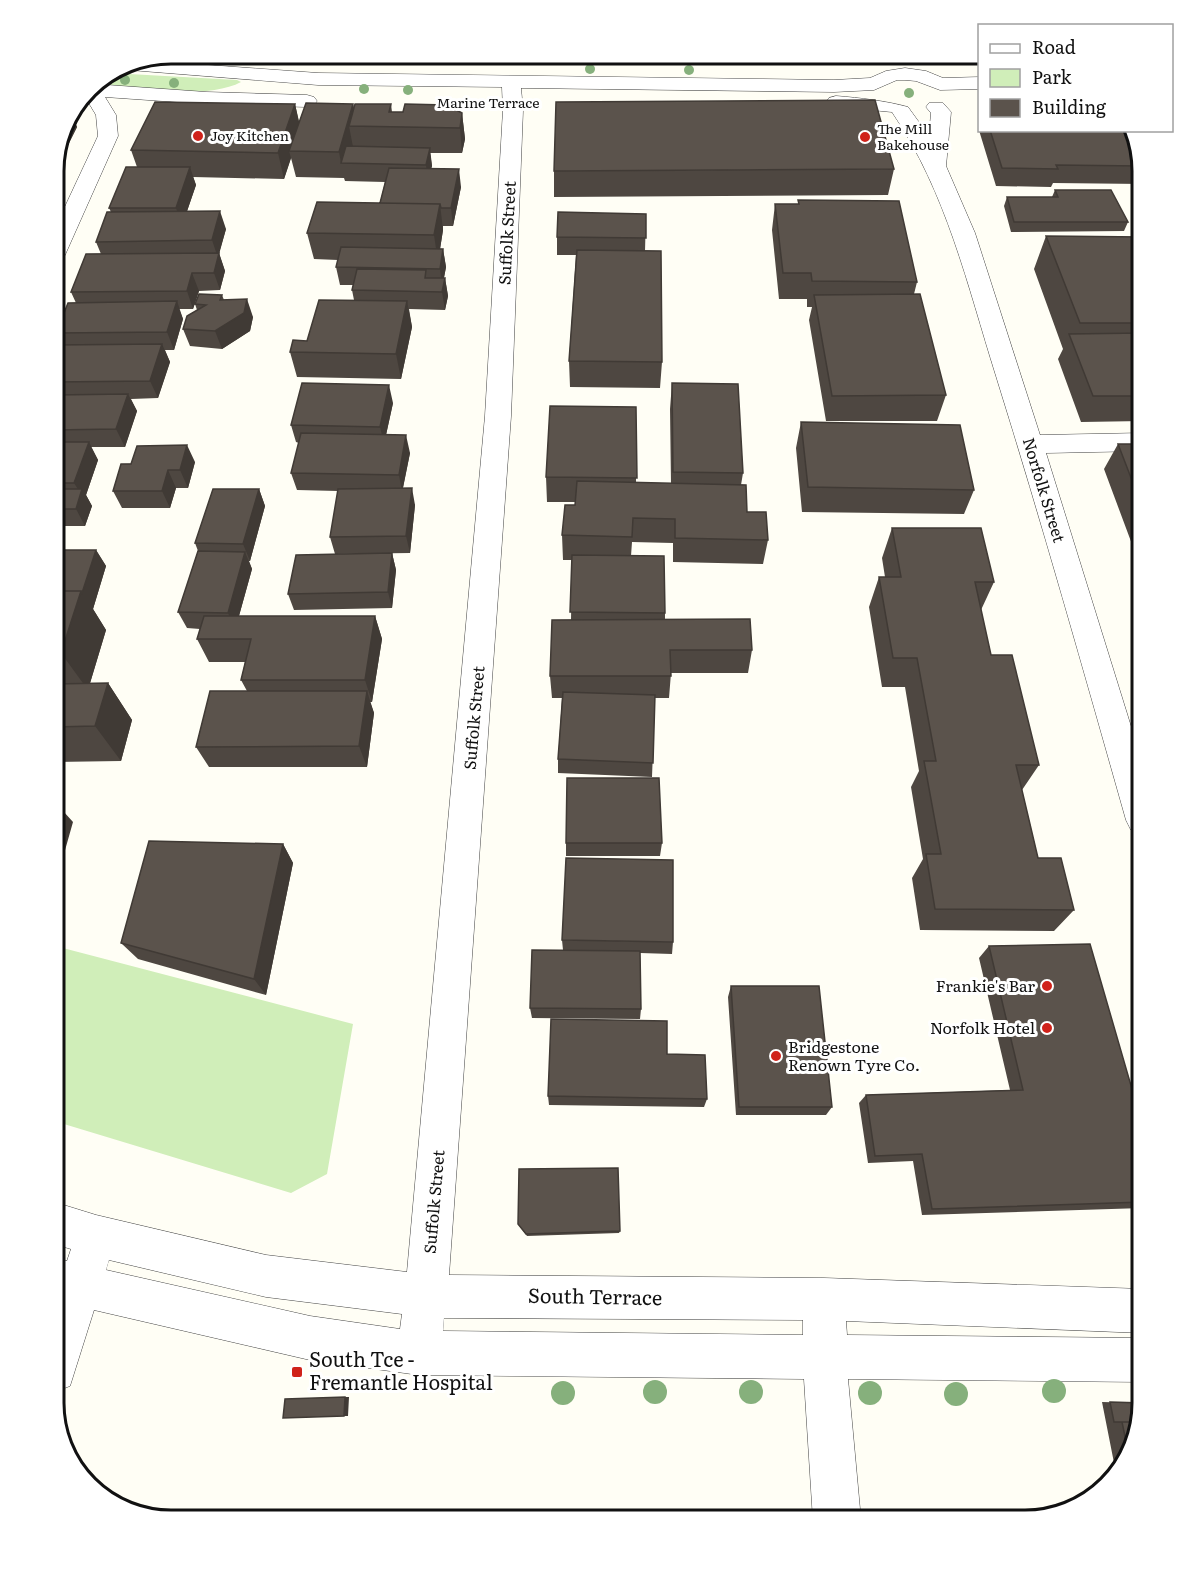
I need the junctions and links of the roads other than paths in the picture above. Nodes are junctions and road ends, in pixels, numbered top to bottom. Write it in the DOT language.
graph roads {
  1 [pos="289,64"];
  2 [pos="155,66"];
  3 [pos="260,68"];
  4 [pos="318,79"];
  5 [pos="978,83"];
  6 [pos="874,84"];
  7 [pos="940,84"];
  8 [pos="102,91"];
  9 [pos="978,96"];
  10 [pos="95,97"];
  11 [pos="206,98"];
  12 [pos="513,98"];
  13 [pos="669,103"];
  14 [pos="939,106"];
  15 [pos="894,109"];
  16 [pos="937,164"];
  17 [pos="65,231"];
  18 [pos="1132,442"];
  19 [pos="1031,444"];
  20 [pos="1132,783"];
  21 [pos="64,1226"];
  22 [pos="96,1236"];
  23 [pos="66,1283"];
  24 [pos="426,1296"];
  25 [pos="824,1299"];
  26 [pos="1132,1311"];
  27 [pos="64,1341"];
  28 [pos="419,1353"];
  29 [pos="826,1356"];
  30 [pos="1132,1360"];
  31 [pos="836,1510"];
  1 -- 4 [label="street"];
  2 -- 3 [label="street, Marine Terrace"];
  3 -- 4 [label="street, Marine Terrace"];
  3 -- 11 [label="street"];
  3 -- 11 [label="street"];
  4 -- 12 [label="street, Marine Terrace"];
  5 -- 7 [label="street, Marine Terrace"];
  6 -- 7 [label="street, Marine Terrace"];
  6 -- 12 [label="street, Marine Terrace"];
  6 -- 15 [label="street"];
  7 -- 14 [label="street"];
  8 -- 11 [label="street"];
  9 -- 14 [label="street"];
  10 -- 17 [label="street"];
  12 -- 24 [label="street, Suffolk Street"];
  13 -- 15 [label="street"];
  14 -- 15 [label="street"];
  14 -- 16 [label="street, Norfolk Street"];
  15 -- 16 [label="street, Norfolk Street"];
  16 -- 19 [label="street, Norfolk Street"];
  18 -- 19 [label="street"];
  19 -- 20 [label="street, Norfolk Street"];
  21 -- 22 [label="street, South Terrace"];
  22 -- 23 [label="street"];
  22 -- 24 [label="street, South Terrace"];
  23 -- 27 [label="street"];
  23 -- 28 [label="street"];
  24 -- 25 [label="street, South Terrace"];
  24 -- 28 [label="street, Suffolk Street"];
  25 -- 26 [label="street, South Terrace"];
  25 -- 29 [label="street"];
  28 -- 29 [label="street"];
  29 -- 30 [label="street"];
  29 -- 31 [label="street"];
}
